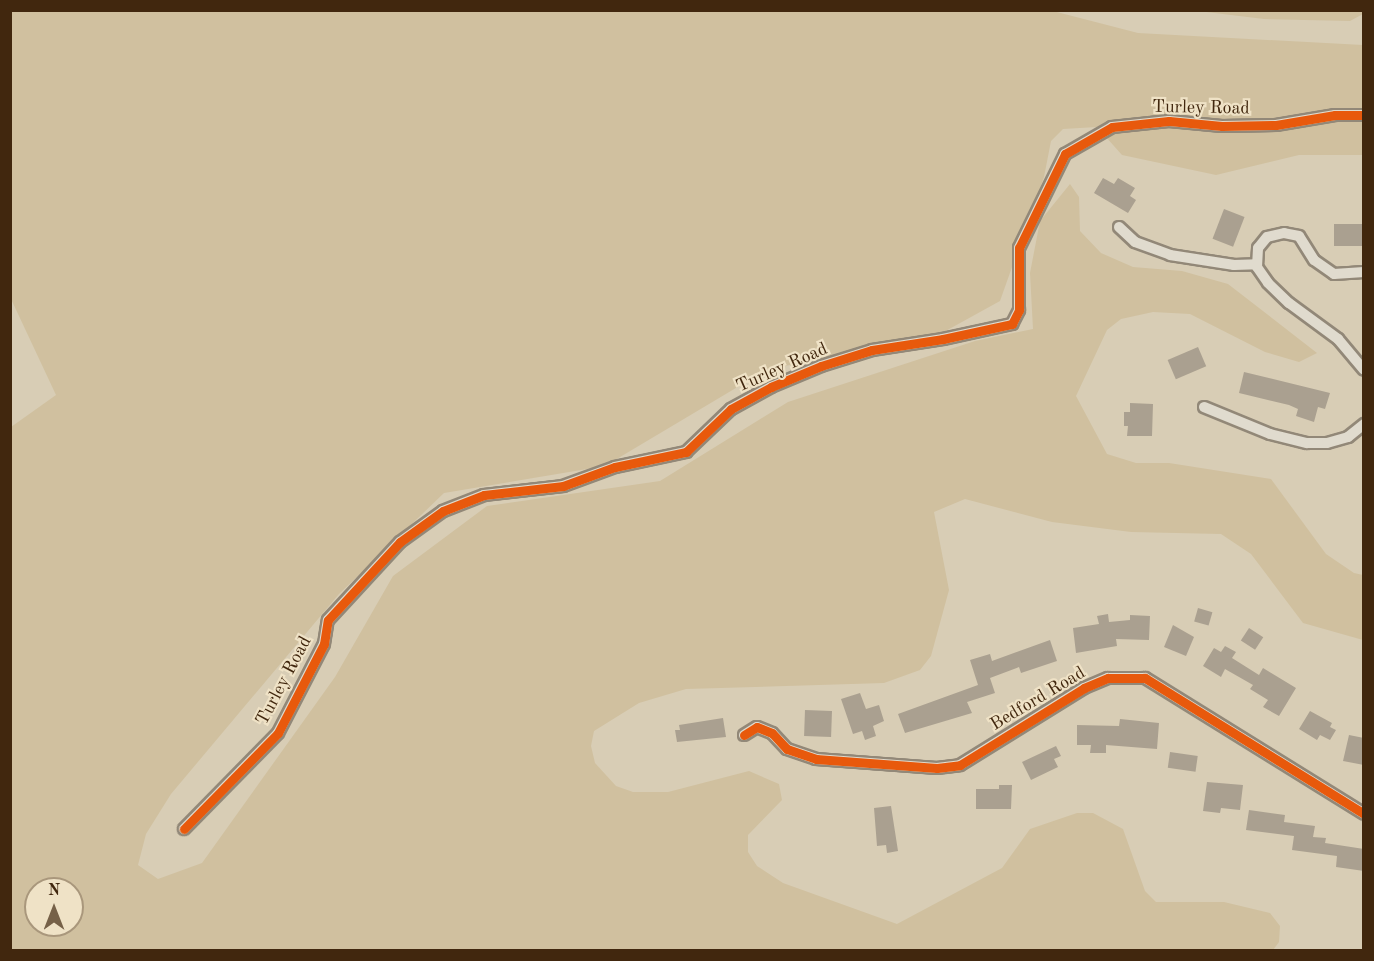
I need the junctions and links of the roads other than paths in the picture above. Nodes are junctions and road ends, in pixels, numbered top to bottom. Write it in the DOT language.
graph roads {
  1 [pos="1364,115"];
  2 [pos="1119,227"];
  3 [pos="1257,264"];
  4 [pos="1364,272"];
  5 [pos="1364,370"];
  6 [pos="1204,407"];
  7 [pos="1364,424"];
  8 [pos="744,735"];
  9 [pos="1364,813"];
  10 [pos="184,829"];
  1 -- 10 [label="street, Turley Road"];
  2 -- 3 [label="street"];
  3 -- 4 [label="street"];
  3 -- 5 [label="street"];
  6 -- 7 [label="street"];
  8 -- 9 [label="street, Bedford Road"];
}
